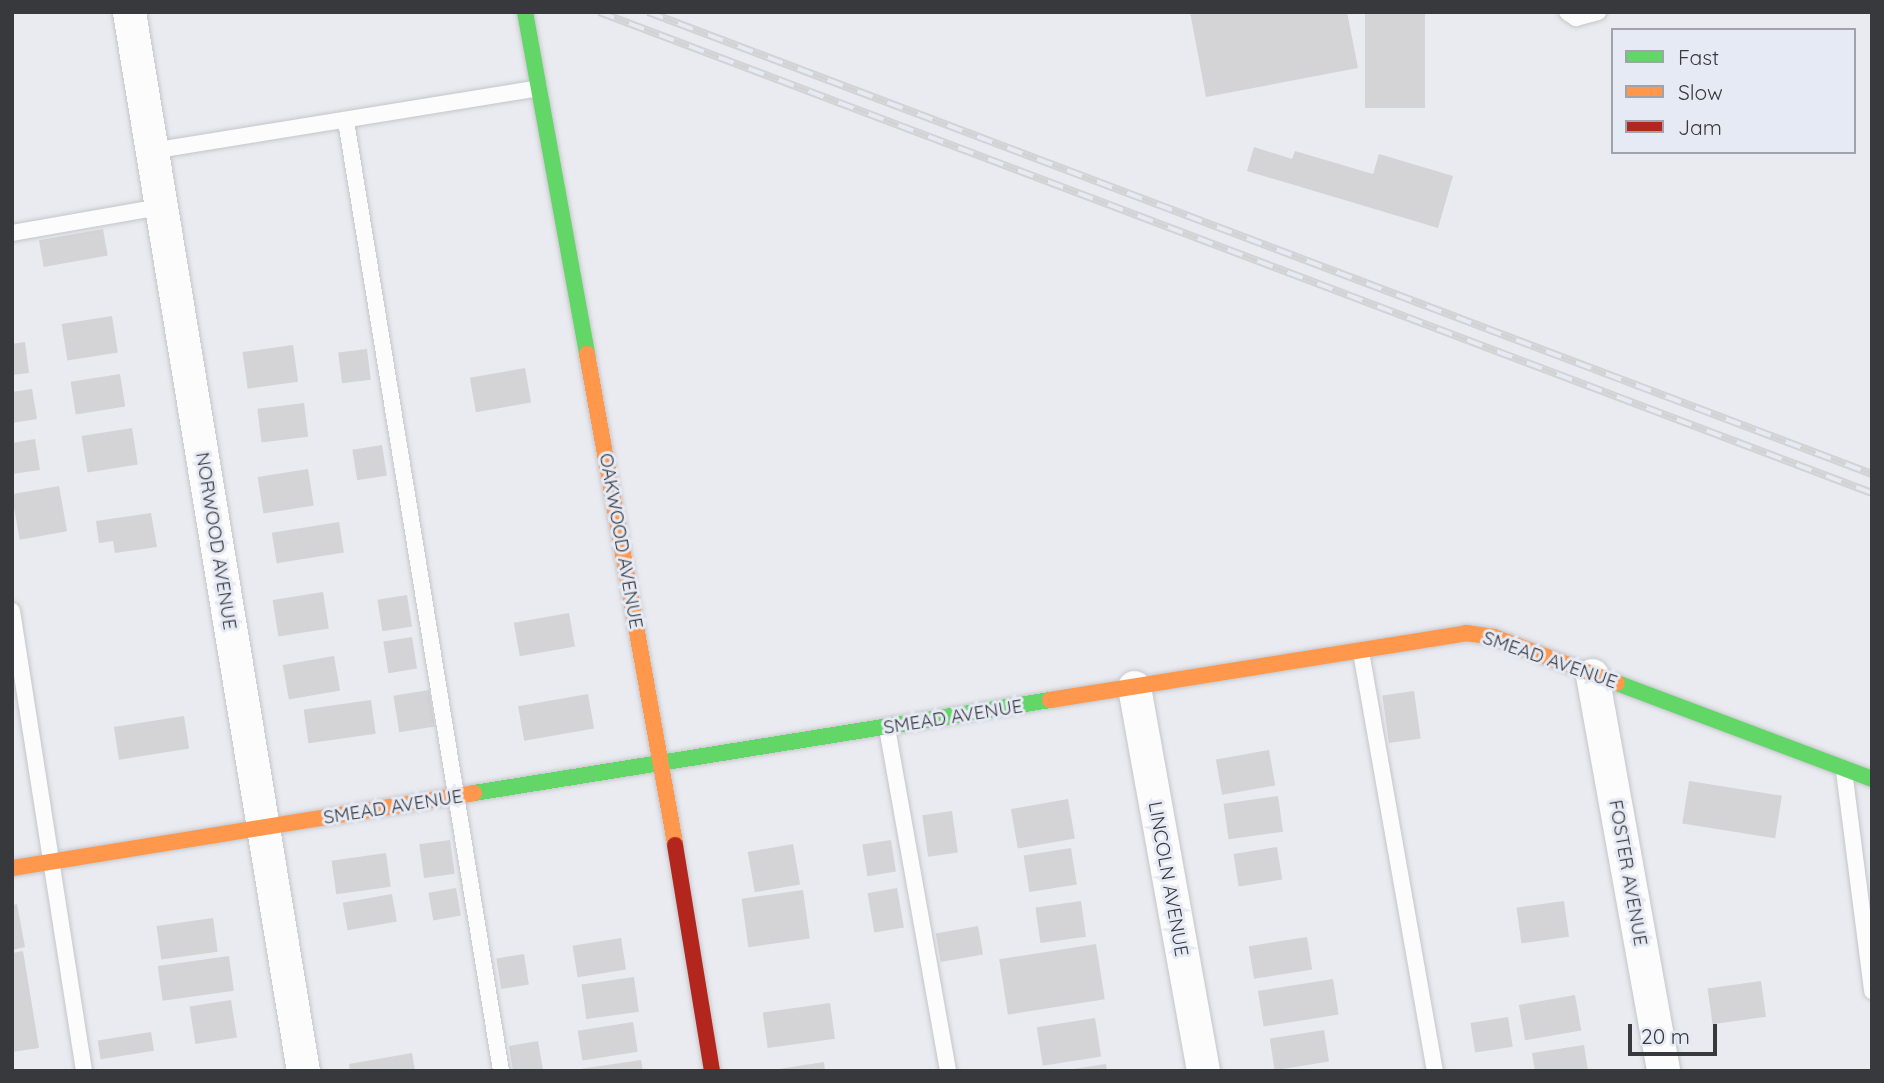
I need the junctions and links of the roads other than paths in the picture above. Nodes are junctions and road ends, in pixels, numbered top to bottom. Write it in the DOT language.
graph roads {
  1 [pos="129,12"];
  2 [pos="525,12"];
  3 [pos="1567,12"];
  4 [pos="1598,12"];
  5 [pos="539,88"];
  6 [pos="346,121"];
  7 [pos="152,151"];
  8 [pos="160,207"];
  9 [pos="12,233"];
  10 [pos="12,611"];
  11 [pos="1361,652"];
  12 [pos="1592,675"];
  13 [pos="1134,687"];
  14 [pos="887,728"];
  15 [pos="661,763"];
  16 [pos="1844,768"];
  17 [pos="1872,779"];
  18 [pos="458,796"];
  19 [pos="264,828"];
  20 [pos="51,863"];
  21 [pos="12,868"];
  22 [pos="1872,991"];
  23 [pos="84,1071"];
  24 [pos="303,1071"];
  25 [pos="501,1071"];
  26 [pos="712,1071"];
  27 [pos="948,1071"];
  28 [pos="1203,1071"];
  29 [pos="1435,1071"];
  30 [pos="1663,1071"];
  1 -- 7 [label="street, NORWOOD AVENUE"];
  2 -- 5 [label="street, OAKWOOD AVENUE"];
  3 -- 4 [label="lane"];
  5 -- 6 [label="lane"];
  5 -- 15 [label="street, OAKWOOD AVENUE"];
  6 -- 7 [label="lane"];
  6 -- 18 [label="lane"];
  7 -- 8 [label="street, NORWOOD AVENUE"];
  8 -- 9 [label="lane"];
  8 -- 19 [label="street, NORWOOD AVENUE"];
  10 -- 20 [label="lane"];
  11 -- 12 [label="street, SMEAD AVENUE"];
  11 -- 13 [label="street, SMEAD AVENUE"];
  11 -- 29 [label="lane"];
  12 -- 16 [label="street, SMEAD AVENUE"];
  12 -- 30 [label="street, FOSTER AVENUE"];
  13 -- 14 [label="street, SMEAD AVENUE"];
  13 -- 28 [label="street, LINCOLN AVENUE"];
  14 -- 15 [label="street, SMEAD AVENUE"];
  14 -- 27 [label="lane"];
  15 -- 18 [label="street, SMEAD AVENUE"];
  15 -- 26 [label="street, OAKWOOD AVENUE"];
  16 -- 17 [label="street, SMEAD AVENUE"];
  16 -- 22 [label="lane"];
  18 -- 19 [label="street, SMEAD AVENUE"];
  18 -- 25 [label="lane"];
  19 -- 20 [label="street, SMEAD AVENUE"];
  19 -- 24 [label="street, NORWOOD AVENUE"];
  20 -- 21 [label="street, SMEAD AVENUE"];
  20 -- 23 [label="lane"];
}
